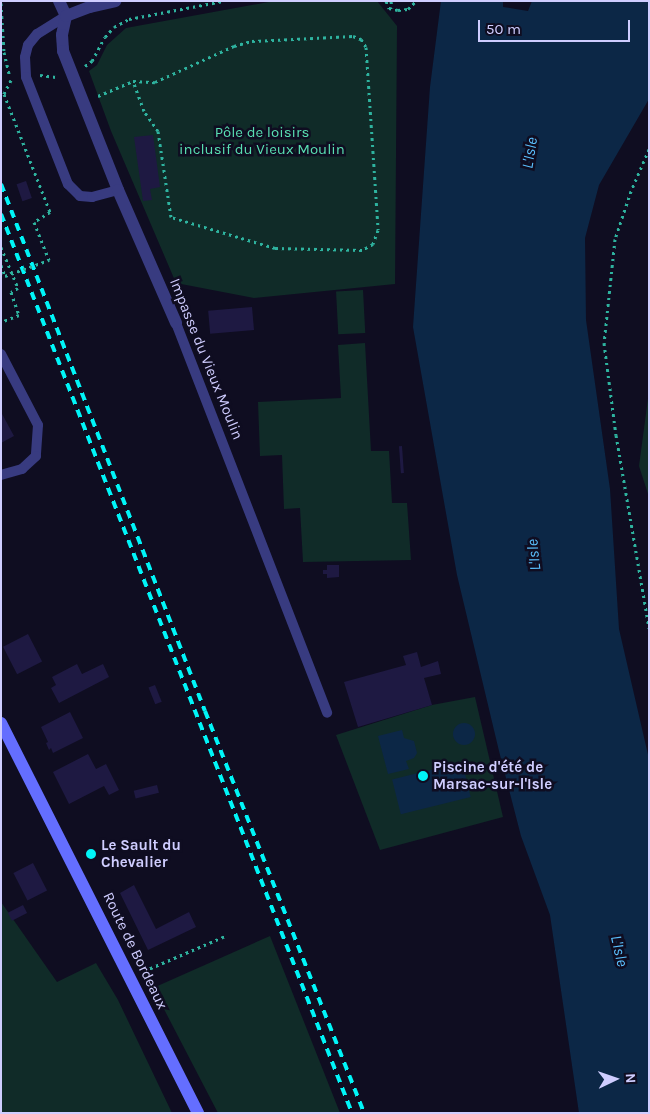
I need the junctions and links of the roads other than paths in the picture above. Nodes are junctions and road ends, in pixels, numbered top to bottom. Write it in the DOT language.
graph roads {
  1 [pos="59,1"];
  2 [pos="115,1"];
  3 [pos="66,16"];
  4 [pos="118,190"];
  5 [pos="176,324"];
  6 [pos="1,354"];
  7 [pos="1,475"];
  8 [pos="327,713"];
  9 [pos="1,723"];
  10 [pos="198,1113"];
  1 -- 3 [label="street"];
  2 -- 3 [label="street"];
  3 -- 4 [label="street, Impasse du Vieux Moulin"];
  3 -- 4 [label="lane"];
  4 -- 5 [label="street, Impasse du Vieux Moulin"];
  5 -- 8 [label="lane, Impasse du Vieux Moulin"];
  6 -- 7 [label="lane"];
  9 -- 10 [label="main road, Route de Bordeaux"];
}
